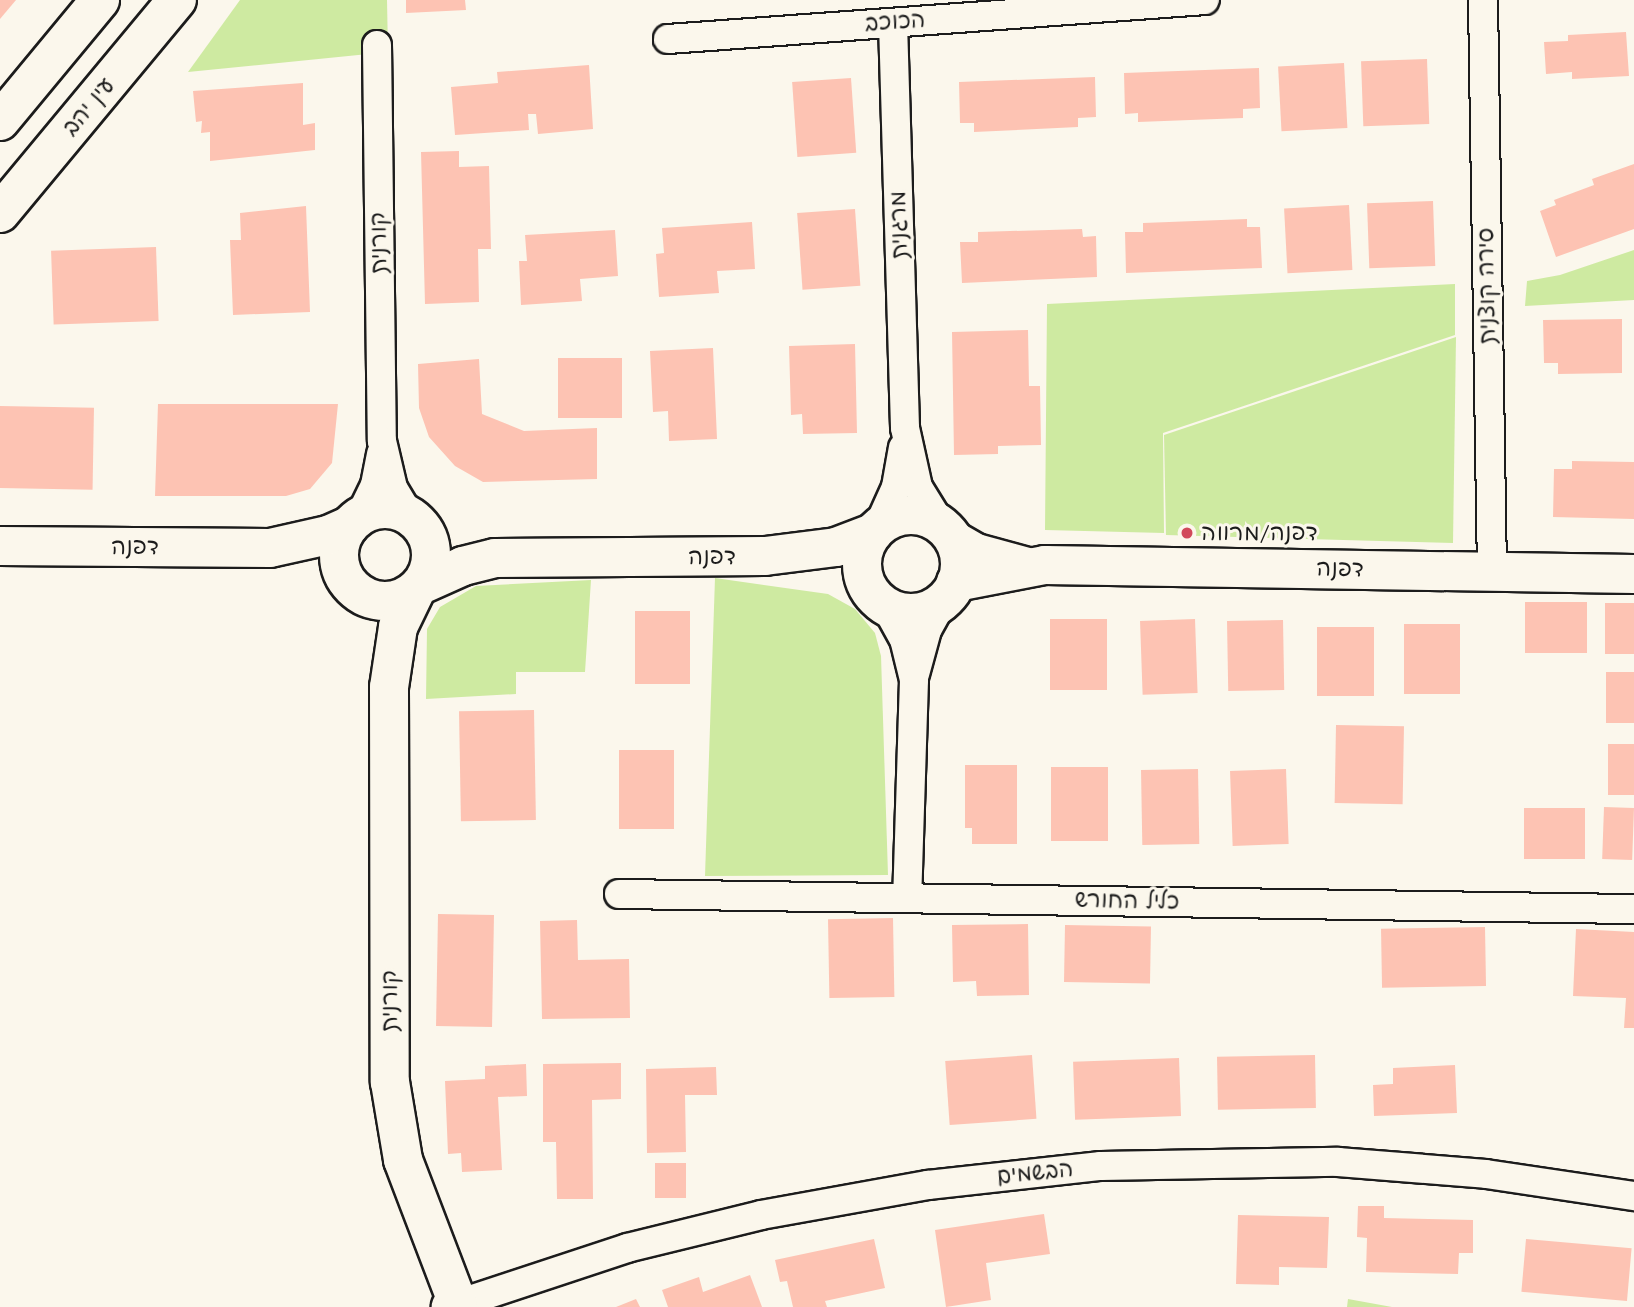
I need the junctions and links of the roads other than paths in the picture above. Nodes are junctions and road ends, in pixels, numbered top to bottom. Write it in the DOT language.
graph roads {
  1 [pos="100,0"];
  2 [pos="177,0"];
  3 [pos="1205,0"];
  4 [pos="1483,0"];
  5 [pos="893,23"];
  6 [pos="668,39"];
  7 [pos="377,45"];
  8 [pos="0,121"];
  9 [pos="0,214"];
  10 [pos="905,428"];
  11 [pos="382,441"];
  12 [pos="415,520"];
  13 [pos="354,522"];
  14 [pos="945,529"];
  15 [pos="876,530"];
  16 [pos="0,546"];
  17 [pos="270,548"];
  18 [pos="753,557"];
  19 [pos="503,558"];
  20 [pos="1045,565"];
  21 [pos="1492,572"];
  22 [pos="1634,574"];
  23 [pos="348,583"];
  24 [pos="418,588"];
  25 [pos="950,592"];
  26 [pos="877,599"];
  27 [pos="914,680"];
  28 [pos="389,687"];
  29 [pos="619,894"];
  30 [pos="907,898"];
  31 [pos="1634,909"];
  32 [pos="1634,1196"];
  33 [pos="454,1306"];
  1 -- 8 [label="street"];
  2 -- 9 [label="street, עין יהב"];
  3 -- 5 [label="street, הכוכב"];
  4 -- 21 [label="street, סירה קוצנית"];
  5 -- 6 [label="street, הכוכב"];
  5 -- 10 [label="street, מרגנית"];
  7 -- 11 [label="street, קורנית"];
  10 -- 14 [label="street, מרגנית"];
  10 -- 15 [label="street, מרגנית"];
  11 -- 12 [label="street, קורנית"];
  11 -- 13 [label="street, קורנית"];
  12 -- 13 [label="street"];
  12 -- 19 [label="street, דפנה"];
  12 -- 24 [label="street"];
  13 -- 17 [label="street, דפנה"];
  13 -- 23 [label="street"];
  14 -- 15 [label="street"];
  14 -- 20 [label="street, דפנה"];
  14 -- 25 [label="street"];
  15 -- 18 [label="street, דפנה"];
  15 -- 26 [label="street"];
  16 -- 17 [label="street, דפנה"];
  17 -- 23 [label="street, דפנה"];
  18 -- 19 [label="street, דפנה"];
  18 -- 26 [label="street, דפנה"];
  19 -- 24 [label="street, דפנה"];
  20 -- 21 [label="street, דפנה"];
  20 -- 25 [label="street, דפנה"];
  21 -- 22 [label="street, דפנה"];
  23 -- 24 [label="street"];
  23 -- 28 [label="street, קורנית"];
  24 -- 28 [label="street, קורנית"];
  25 -- 26 [label="street"];
  25 -- 27 [label="street"];
  26 -- 27 [label="street"];
  27 -- 30 [label="street"];
  28 -- 33 [label="street, קורנית"];
  29 -- 30 [label="street, כליל החורש"];
  30 -- 31 [label="street, כליל החורש"];
  32 -- 33 [label="street, הבשמים"];
}
